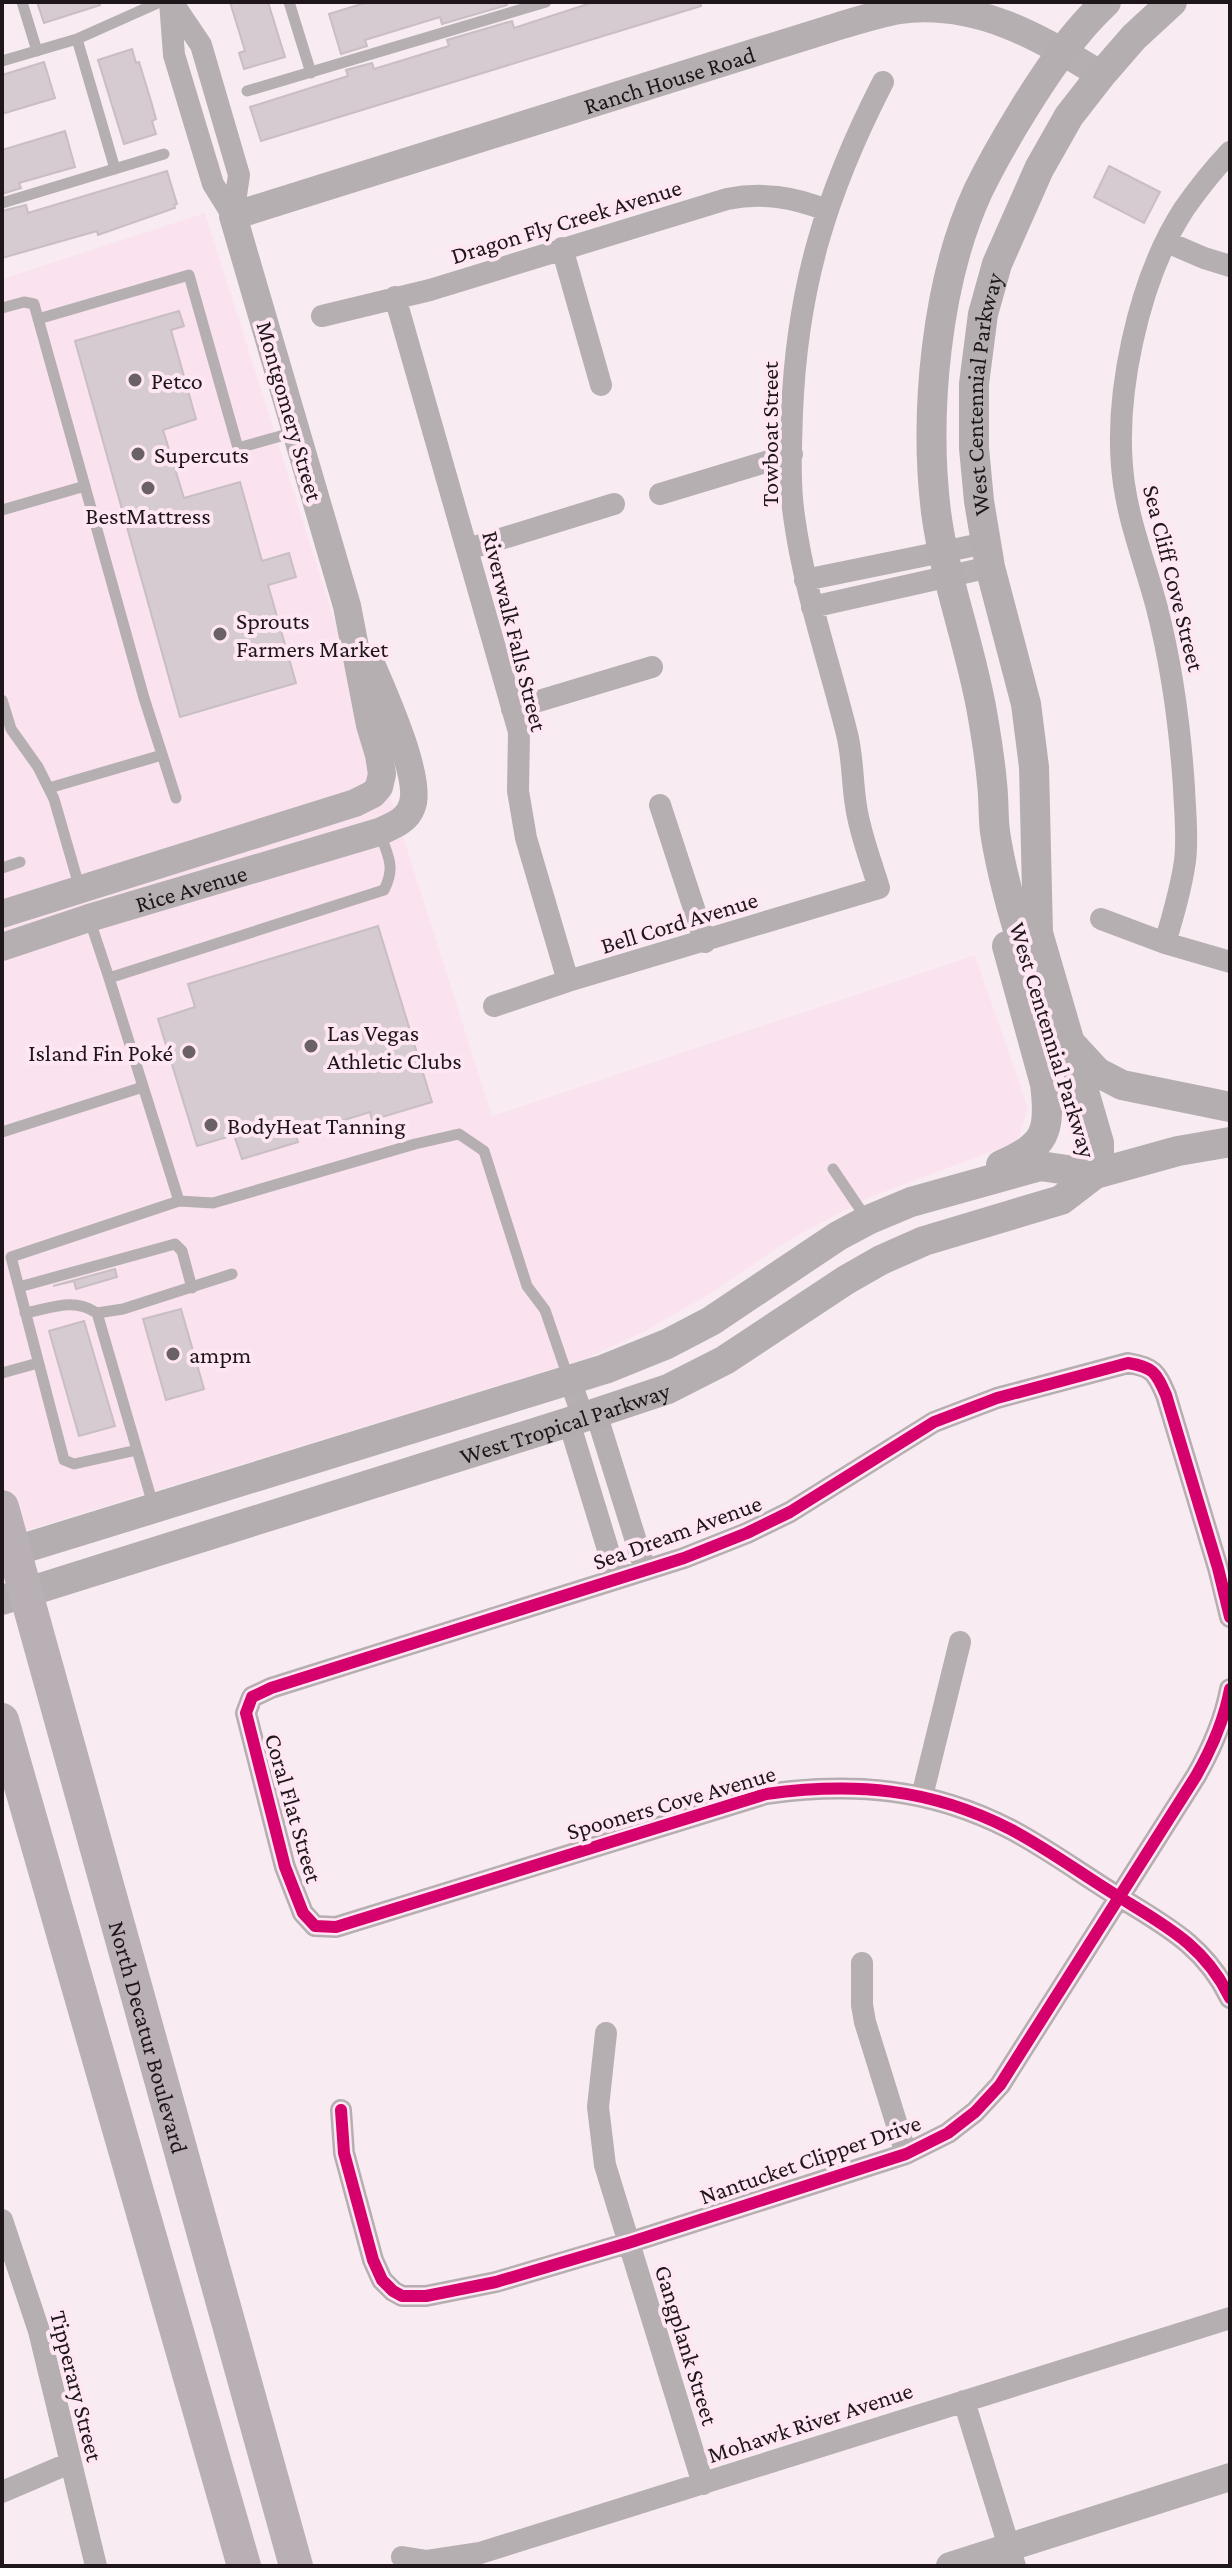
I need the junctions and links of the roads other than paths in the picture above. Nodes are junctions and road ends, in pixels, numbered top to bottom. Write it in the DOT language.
graph roads {
  1 [pos="22,2"];
  2 [pos="160,2"];
  3 [pos="171,2"];
  4 [pos="289,2"];
  5 [pos="546,2"];
  6 [pos="1106,2"];
  7 [pos="1172,2"];
  8 [pos="854,11"];
  9 [pos="77,39"];
  10 [pos="1062,50"];
  11 [pos="37,51"];
  12 [pos="2,61"];
  13 [pos="311,73"];
  14 [pos="1101,75"];
  15 [pos="883,82"];
  16 [pos="247,91"];
  17 [pos="1230,152"];
  18 [pos="164,154"];
  19 [pos="115,169"];
  20 [pos="2,203"];
  21 [pos="826,210"];
  22 [pos="233,216"];
  23 [pos="1167,242"];
  24 [pos="562,248"];
  25 [pos="1230,266"];
  26 [pos="395,297"];
  27 [pos="2,308"];
  28 [pos="322,316"];
  29 [pos="38,319"];
  30 [pos="601,385"];
  31 [pos="296,431"];
  32 [pos="792,454"];
  33 [pos="85,486"];
  34 [pos="660,494"];
  35 [pos="614,504"];
  36 [pos="2,510"];
  37 [pos="468,549"];
  38 [pos="988,555"];
  39 [pos="945,564"];
  40 [pos="805,580"];
  41 [pos="347,606"];
  42 [pos="812,607"];
  43 [pos="652,667"];
  44 [pos="2,700"];
  45 [pos="512,709"];
  46 [pos="15,735"];
  47 [pos="2,739"];
  48 [pos="162,755"];
  49 [pos="49,788"];
  50 [pos="373,794"];
  51 [pos="176,798"];
  52 [pos="660,805"];
  53 [pos="995,830"];
  54 [pos="379,832"];
  55 [pos="225,844"];
  56 [pos="20,862"];
  57 [pos="2,868"];
  58 [pos="879,888"];
  59 [pos="80,889"];
  60 [pos="2,914"];
  61 [pos="89,918"];
  62 [pos="1101,919"];
  63 [pos="705,942"];
  64 [pos="1165,943"];
  65 [pos="2,947"];
  66 [pos="1230,962"];
  67 [pos="109,978"];
  68 [pos="568,981"];
  69 [pos="494,1006"];
  70 [pos="1069,1042"];
  71 [pos="143,1087"];
  72 [pos="1230,1107"];
  73 [pos="2,1132"];
  74 [pos="1230,1142"];
  75 [pos="833,1169"];
  76 [pos="1095,1174"];
  77 [pos="179,1201"];
  78 [pos="911,1202"];
  79 [pos="868,1220"];
  80 [pos="232,1274"];
  81 [pos="19,1287"];
  82 [pos="192,1288"];
  83 [pos="25,1313"];
  84 [pos="97,1313"];
  85 [pos="38,1363"];
  86 [pos="2,1373"];
  87 [pos="570,1380"];
  88 [pos="583,1418"];
  89 [pos="137,1450"];
  90 [pos="2,1507"];
  91 [pos="626,1507"];
  92 [pos="154,1509"];
  93 [pos="598,1516"];
  94 [pos="8,1554"];
  95 [pos="645,1570"];
  96 [pos="617,1579"];
  97 [pos="14,1596"];
  98 [pos="1230,1617"];
  99 [pos="960,1642"];
  100 [pos="1230,1689"];
  101 [pos="252,1697"];
  102 [pos="2,1720"];
  103 [pos="922,1796"];
  104 [pos="1119,1897"];
  105 [pos="315,1926"];
  106 [pos="862,1963"];
  107 [pos="1230,1998"];
  108 [pos="606,2033"];
  109 [pos="341,2110"];
  110 [pos="906,2154"];
  111 [pos="2,2220"];
  112 [pos="628,2243"];
  113 [pos="6,2244"];
  114 [pos="1230,2318"];
  115 [pos="964,2401"];
  116 [pos="70,2463"];
  117 [pos="1230,2477"];
  118 [pos="703,2484"];
  119 [pos="2,2492"];
  120 [pos="402,2557"];
  121 [pos="1012,2557"];
  122 [pos="96,2566"];
  123 [pos="244,2566"];
  124 [pos="296,2566"];
  125 [pos="950,2566"];
  1 -- 11 [label="lane"];
  2 -- 9 [label="lane"];
  3 -- 22 [label="street, Montgomery Street"];
  4 -- 13 [label="lane"];
  5 -- 13 [label="lane"];
  6 -- 10 [label="main road, West Centennial Parkway"];
  7 -- 14 [label="main road, West Centennial Parkway"];
  8 -- 10 [label="street, Ranch House Road"];
  8 -- 22 [label="street, Ranch House Road"];
  9 -- 11 [label="lane"];
  9 -- 19 [label="lane"];
  10 -- 14 [label="street, Ranch House Road"];
  10 -- 39 [label="main road, West Centennial Parkway"];
  11 -- 12 [label="lane"];
  13 -- 16 [label="lane"];
  14 -- 38 [label="main road, West Centennial Parkway"];
  15 -- 21 [label="street, Towboat Street"];
  17 -- 23 [label="street, Sea Cliff Cove Street"];
  18 -- 19 [label="lane"];
  19 -- 20 [label="lane"];
  21 -- 24 [label="street, Dragon Fly Creek Avenue"];
  21 -- 32 [label="street, Towboat Street"];
  22 -- 31 [label="street, Montgomery Street"];
  23 -- 25 [label="street"];
  23 -- 64 [label="street, Sea Cliff Cove Street"];
  24 -- 26 [label="street, Dragon Fly Creek Avenue"];
  24 -- 30 [label="street"];
  26 -- 28 [label="street, Dragon Fly Creek Avenue"];
  26 -- 37 [label="street, Riverwalk Falls Street"];
  27 -- 29 [label="lane"];
  29 -- 31 [label="lane"];
  29 -- 33 [label="lane"];
  31 -- 41 [label="street, Montgomery Street"];
  32 -- 34 [label="street"];
  32 -- 40 [label="street, Towboat Street"];
  33 -- 36 [label="lane"];
  33 -- 48 [label="lane"];
  35 -- 37 [label="street"];
  37 -- 45 [label="street, Riverwalk Falls Street"];
  38 -- 39 [label="street"];
  38 -- 70 [label="main road, West Centennial Parkway"];
  39 -- 40 [label="street"];
  39 -- 42 [label="street"];
  39 -- 53 [label="main road, West Centennial Parkway"];
  40 -- 42 [label="street, Towboat Street"];
  41 -- 50 [label="street, Montgomery Street"];
  41 -- 54 [label="street, Montgomery Street"];
  42 -- 58 [label="street, Towboat Street"];
  43 -- 45 [label="street"];
  44 -- 46 [label="lane"];
  45 -- 68 [label="street, Riverwalk Falls Street"];
  46 -- 47 [label="lane"];
  46 -- 49 [label="lane"];
  48 -- 49 [label="lane"];
  48 -- 51 [label="lane"];
  49 -- 59 [label="lane"];
  50 -- 55 [label="street, Rice Avenue"];
  52 -- 63 [label="street"];
  53 -- 76 [label="main road, West Centennial Parkway"];
  53 -- 78 [label="main road"];
  54 -- 55 [label="street"];
  54 -- 61 [label="street, Rice Avenue"];
  54 -- 67 [label="lane"];
  55 -- 59 [label="street, Rice Avenue"];
  56 -- 57 [label="lane"];
  58 -- 63 [label="street, Bell Cord Avenue"];
  59 -- 60 [label="street, Rice Avenue"];
  59 -- 61 [label="street"];
  61 -- 65 [label="street, Rice Avenue"];
  61 -- 67 [label="lane"];
  62 -- 64 [label="street"];
  63 -- 68 [label="street, Bell Cord Avenue"];
  64 -- 66 [label="street"];
  67 -- 71 [label="lane"];
  68 -- 69 [label="street, Bell Cord Avenue"];
  70 -- 72 [label="main road"];
  70 -- 76 [label="main road, West Centennial Parkway"];
  71 -- 73 [label="lane"];
  71 -- 77 [label="lane"];
  74 -- 76 [label="main road, West Tropical Parkway"];
  75 -- 79 [label="lane"];
  76 -- 78 [label="main road, West Tropical Parkway"];
  76 -- 88 [label="main road, West Tropical Parkway"];
  77 -- 81 [label="lane"];
  77 -- 87 [label="lane"];
  78 -- 79 [label="main road, West Tropical Parkway"];
  79 -- 87 [label="main road, West Tropical Parkway"];
  80 -- 82 [label="lane"];
  81 -- 82 [label="lane"];
  81 -- 83 [label="lane"];
  82 -- 84 [label="lane"];
  83 -- 84 [label="lane"];
  83 -- 85 [label="lane"];
  84 -- 89 [label="lane"];
  85 -- 86 [label="lane"];
  85 -- 89 [label="lane"];
  87 -- 88 [label="street"];
  87 -- 92 [label="main road, West Tropical Parkway"];
  88 -- 91 [label="street"];
  88 -- 93 [label="street"];
  88 -- 97 [label="main road, West Tropical Parkway"];
  89 -- 92 [label="lane"];
  90 -- 94 [label="main road, North Decatur Boulevard"];
  91 -- 93 [label="street"];
  91 -- 95 [label="street"];
  92 -- 94 [label="main road, West Tropical Parkway"];
  93 -- 96 [label="street"];
  94 -- 97 [label="main road, North Decatur Boulevard"];
  95 -- 96 [label="street, Sea Dream Avenue"];
  95 -- 98 [label="street, Sea Dream Avenue"];
  96 -- 101 [label="street, Sea Dream Avenue"];
  97 -- 124 [label="main road, North Decatur Boulevard"];
  99 -- 103 [label="street"];
  100 -- 104 [label="street, Nantucket Clipper Drive"];
  101 -- 105 [label="street, Coral Flat Street"];
  102 -- 123 [label="main road"];
  103 -- 104 [label="street, Spooners Cove Avenue"];
  103 -- 105 [label="street, Spooners Cove Avenue"];
  104 -- 107 [label="street, Spooners Cove Avenue"];
  104 -- 110 [label="street, Nantucket Clipper Drive"];
  106 -- 110 [label="street"];
  108 -- 112 [label="street, Gangplank Street"];
  109 -- 112 [label="street, Nantucket Clipper Drive"];
  110 -- 112 [label="street, Nantucket Clipper Drive"];
  111 -- 113 [label="street, Tipperary Street"];
  112 -- 118 [label="street, Gangplank Street"];
  113 -- 116 [label="street, Tipperary Street"];
  114 -- 115 [label="street, Mohawk River Avenue"];
  115 -- 118 [label="street, Mohawk River Avenue"];
  115 -- 121 [label="street"];
  116 -- 119 [label="street"];
  116 -- 122 [label="street, Tipperary Street"];
  117 -- 121 [label="street"];
  118 -- 120 [label="street, Mohawk River Avenue"];
  121 -- 125 [label="street"];
}
